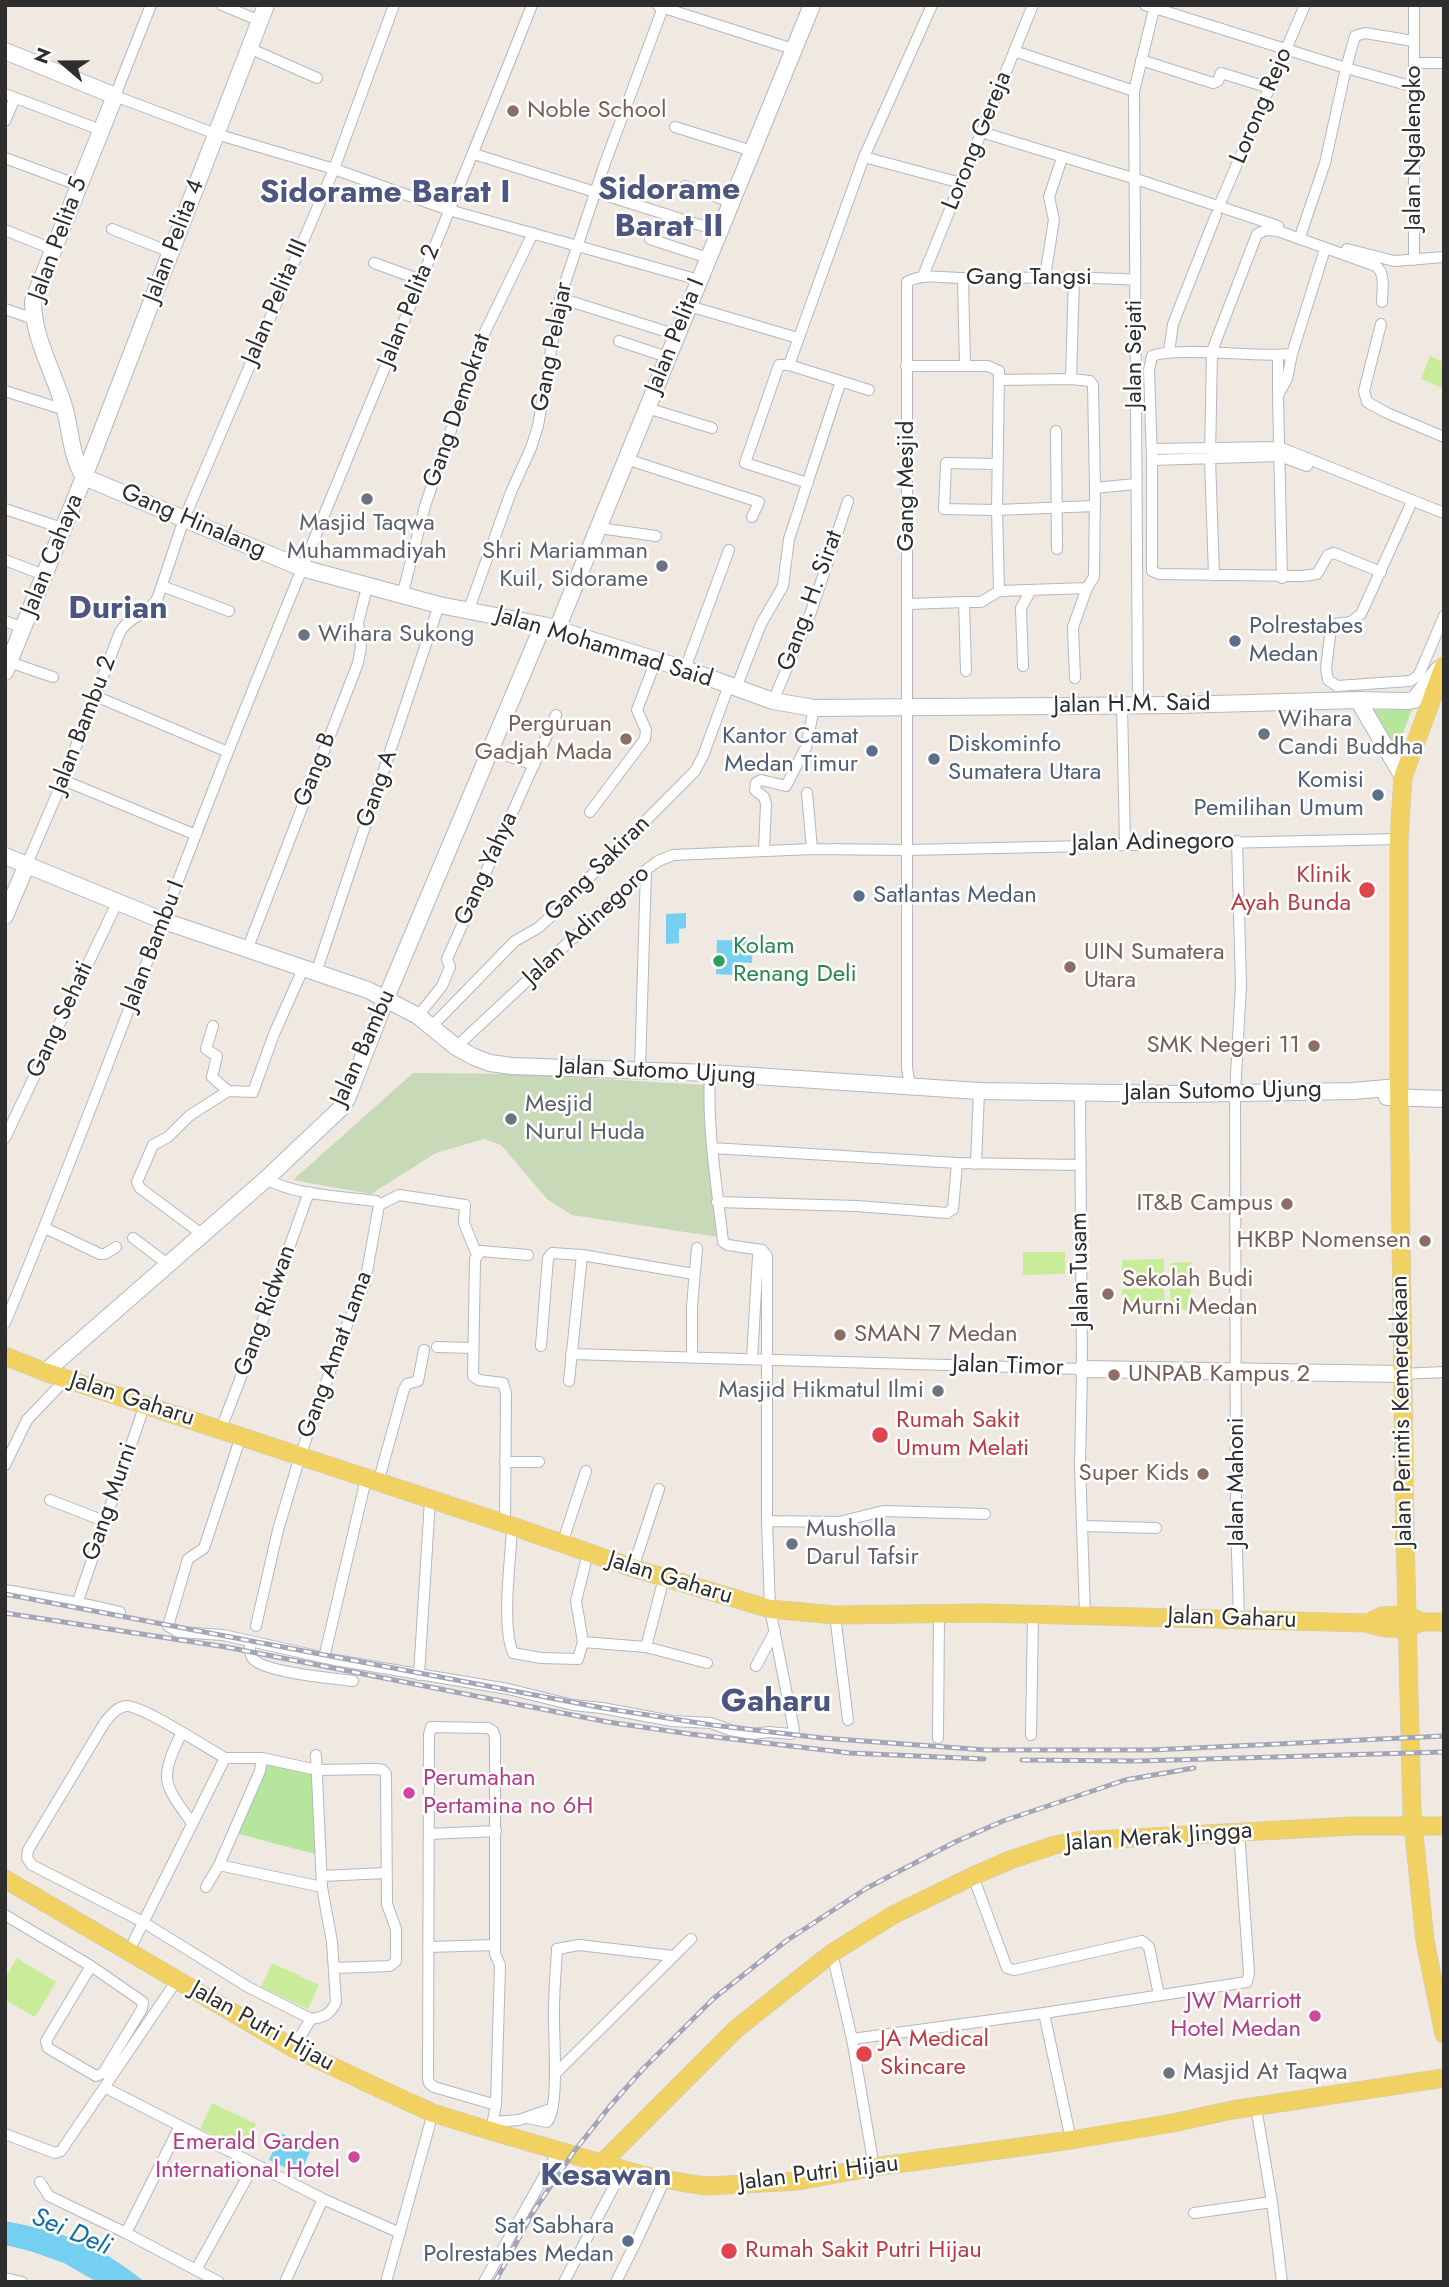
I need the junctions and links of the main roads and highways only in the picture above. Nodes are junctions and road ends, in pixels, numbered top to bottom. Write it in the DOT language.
graph roads {
  1 [pos="1444,664"];
  2 [pos="1439,693"];
  3 [pos="5,1356"];
  4 [pos="1412,1622"];
  5 [pos="1444,1622"];
  6 [pos="1413,1826"];
  7 [pos="1444,1826"];
  8 [pos="7,1884"];
  9 [pos="1444,2034"];
  10 [pos="1444,2078"];
  11 [pos="633,2132"];
  12 [pos="603,2162"];
  13 [pos="642,2175"];
  1 -- 2 [label="main road, Jalan Perintis Kemerdekaan"];
  2 -- 4 [label="main road, Jalan Perintis Kemerdekaan"];
  3 -- 4 [label="main road, Jalan Gaharu"];
  4 -- 5 [label="main road, Jalan Gaharu"];
  4 -- 6 [label="main road, Jalan Perintis Kemerdekaan"];
  6 -- 7 [label="main road, Jalan Merak Jingga"];
  6 -- 9 [label="main road, Jalan Perintis Kemerdekaan"];
  6 -- 11 [label="main road, Jalan Merak Jingga"];
  8 -- 12 [label="main road, Jalan Putri Hijau"];
  10 -- 13 [label="main road, Jalan Putri Hijau"];
  11 -- 12 [label="main road, Jalan Merak Jingga"];
  11 -- 13 [label="main road"];
  12 -- 13 [label="main road, Jalan Putri Hijau"];
}
